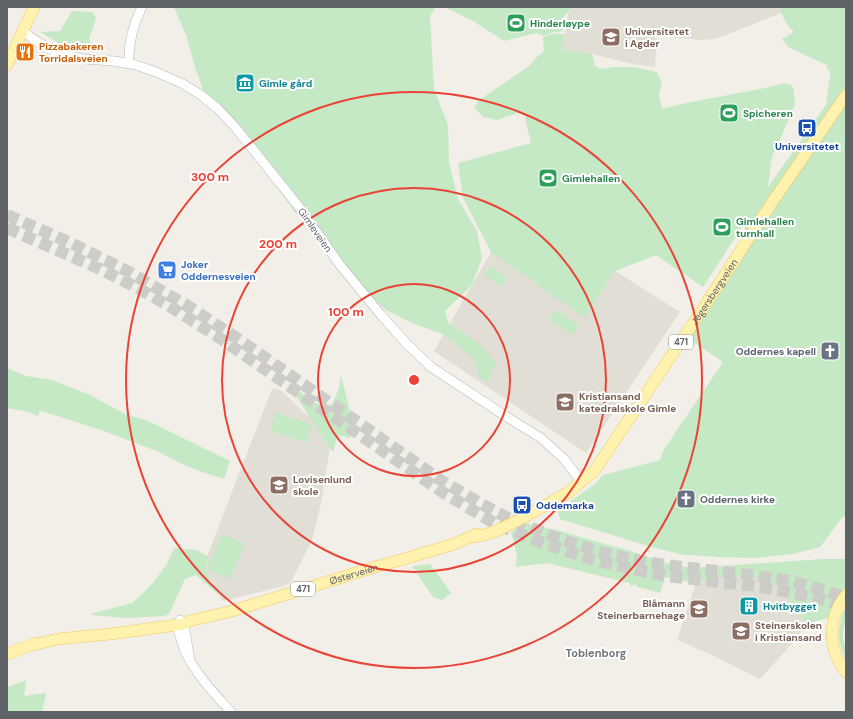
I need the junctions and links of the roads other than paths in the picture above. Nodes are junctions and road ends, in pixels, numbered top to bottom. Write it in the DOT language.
graph roads {
  1 [pos="34,7"];
  2 [pos="142,7"];
  3 [pos="23,31"];
  4 [pos="125,63"];
  5 [pos="7,65"];
  6 [pos="846,96"];
  7 [pos="580,482"];
  8 [pos="846,594"];
  9 [pos="846,601"];
  10 [pos="182,622"];
  11 [pos="7,654"];
  12 [pos="846,663"];
  13 [pos="846,672"];
  14 [pos="231,712"];
  1 -- 3 [label="main road"];
  2 -- 4 [label="street"];
  3 -- 4 [label="street, Gimleveien"];
  3 -- 5 [label="main road"];
  4 -- 7 [label="street, Gimleveien"];
  6 -- 7 [label="main road, Jegersbergveien / 471"];
  7 -- 10 [label="main road, Østerveien / 471"];
  8 -- 13 [label="main road"];
  9 -- 12 [label="main road"];
  10 -- 11 [label="main road, Østerveien / 471"];
  10 -- 14 [label="street"];
}
